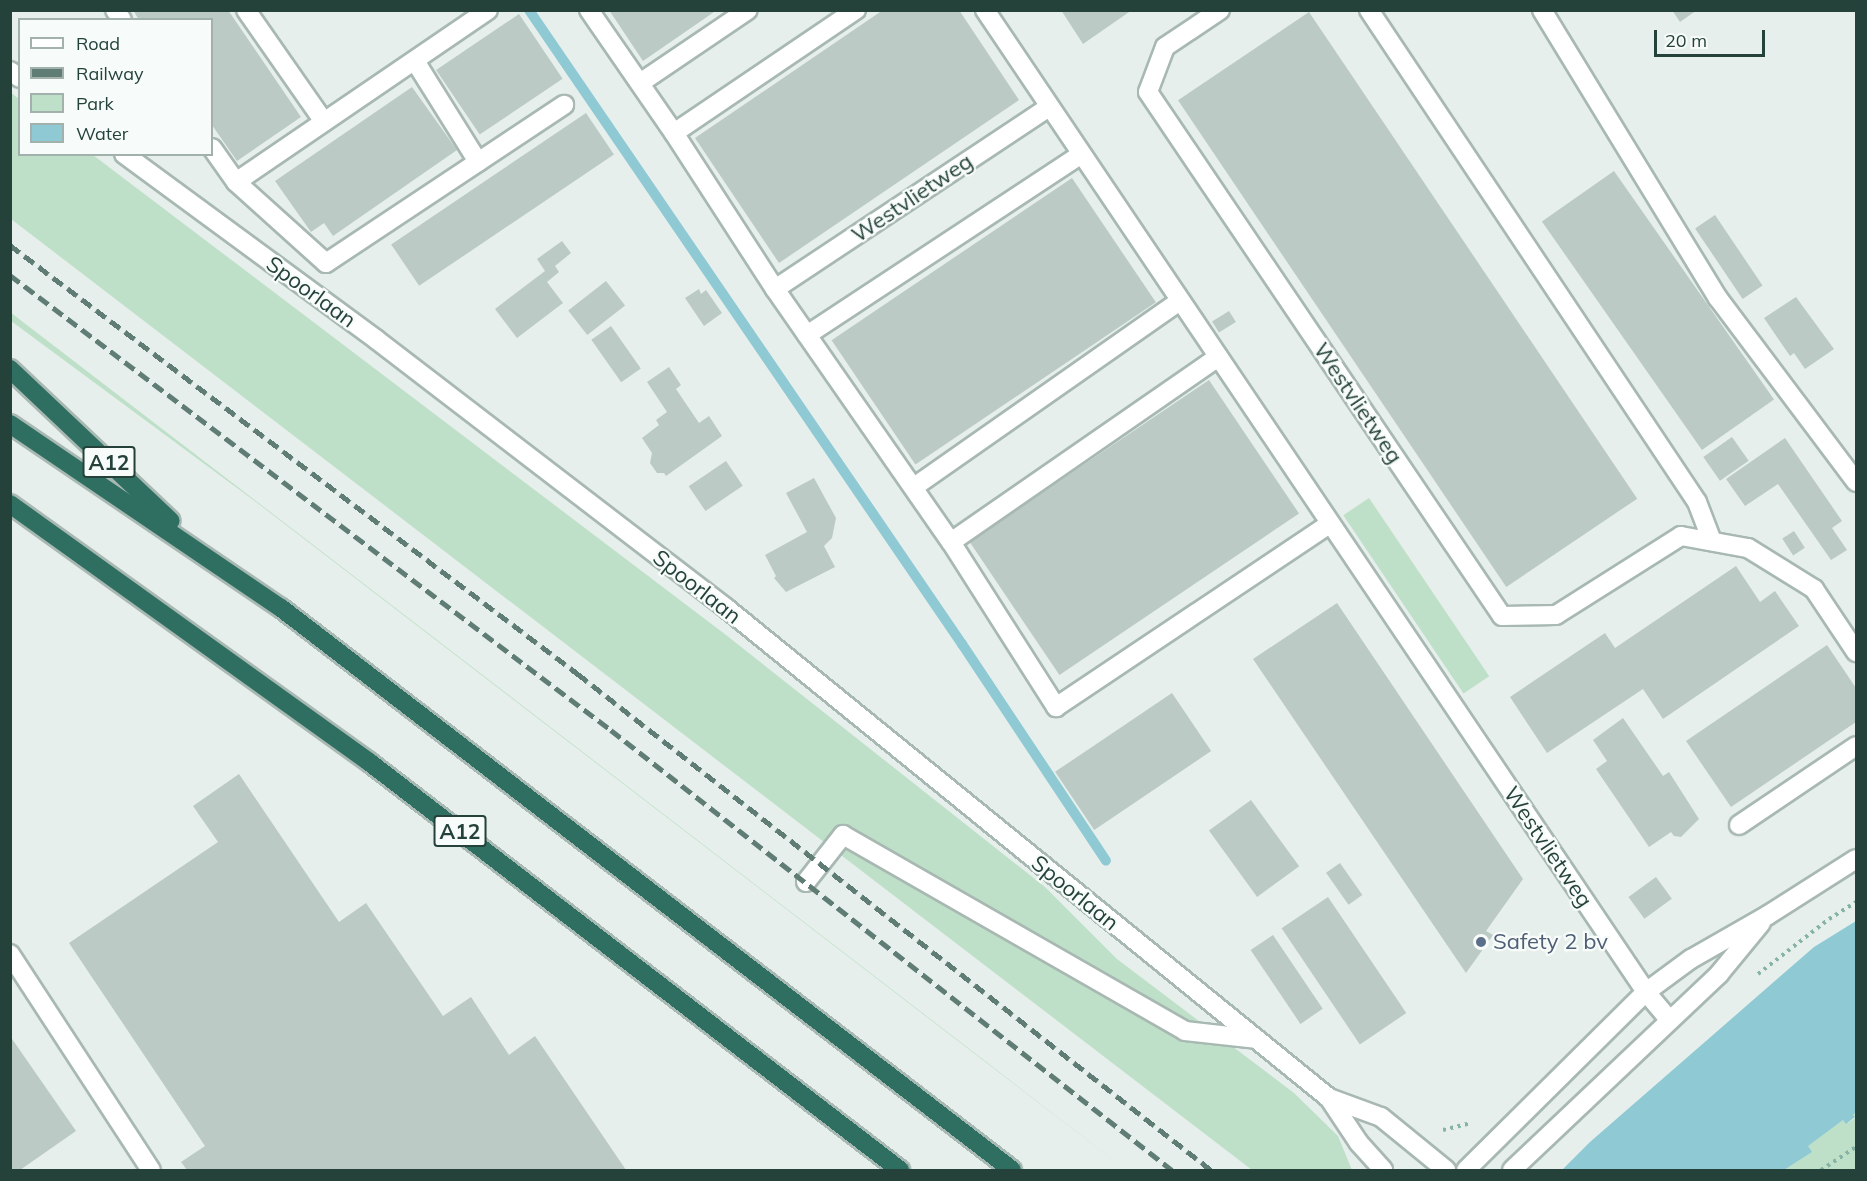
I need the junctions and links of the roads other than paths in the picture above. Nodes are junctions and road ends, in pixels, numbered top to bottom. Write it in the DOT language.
graph roads {
  1 [pos="246,10"];
  2 [pos="488,10"];
  3 [pos="589,10"];
  4 [pos="748,10"];
  5 [pos="856,10"];
  6 [pos="985,10"];
  7 [pos="1220,10"];
  8 [pos="1369,10"];
  9 [pos="1542,10"];
  10 [pos="415,61"];
  11 [pos="640,83"];
  12 [pos="564,105"];
  13 [pos="1049,106"];
  14 [pos="324,122"];
  15 [pos="674,133"];
  16 [pos="213,149"];
  17 [pos="1081,154"];
  18 [pos="127,156"];
  19 [pos="478,162"];
  20 [pos="236,182"];
  21 [pos="775,289"];
  22 [pos="1180,301"];
  23 [pos="807,335"];
  24 [pos="1218,357"];
  25 [pos="10,369"];
  26 [pos="10,424"];
  27 [pos="1857,482"];
  28 [pos="914,487"];
  29 [pos="10,504"];
  30 [pos="1329,524"];
  31 [pos="1712,541"];
  32 [pos="951,542"];
  33 [pos="207,555"];
  34 [pos="1857,652"];
  35 [pos="1857,747"];
  36 [pos="1739,825"];
  37 [pos="1857,859"];
  38 [pos="806,882"];
  39 [pos="1768,915"];
  40 [pos="10,954"];
  41 [pos="1646,992"];
  42 [pos="1670,1019"];
  43 [pos="1256,1040"];
  44 [pos="1329,1098"];
  45 [pos="151,1170"];
  46 [pos="900,1170"];
  47 [pos="1012,1170"];
  48 [pos="1383,1170"];
  49 [pos="1446,1170"];
  50 [pos="1466,1170"];
  51 [pos="1512,1170"];
  1 -- 14 [label="street"];
  2 -- 10 [label="street"];
  3 -- 11 [label="street"];
  4 -- 11 [label="street"];
  5 -- 15 [label="street"];
  6 -- 13 [label="street, Westvlietweg"];
  7 -- 31 [label="street, Westvlietweg"];
  8 -- 31 [label="street"];
  9 -- 27 [label="street"];
  10 -- 14 [label="street"];
  10 -- 19 [label="street"];
  11 -- 15 [label="street"];
  12 -- 19 [label="street, Spoorlaan"];
  13 -- 17 [label="street, Westvlietweg"];
  13 -- 21 [label="street, Westvlietweg"];
  14 -- 20 [label="street"];
  15 -- 21 [label="street"];
  16 -- 20 [label="street, Spoorlaan"];
  17 -- 22 [label="street, Westvlietweg"];
  17 -- 23 [label="street"];
  18 -- 43 [label="street, Spoorlaan"];
  19 -- 20 [label="street, Spoorlaan"];
  21 -- 23 [label="street"];
  22 -- 24 [label="street, Westvlietweg"];
  22 -- 28 [label="street"];
  23 -- 28 [label="street"];
  24 -- 30 [label="street, Westvlietweg"];
  24 -- 32 [label="street"];
  25 -- 33 [label="highway, A12"];
  26 -- 33 [label="highway, A12"];
  28 -- 32 [label="street"];
  29 -- 46 [label="highway, A12"];
  30 -- 32 [label="street"];
  30 -- 41 [label="street, Westvlietweg"];
  31 -- 34 [label="street, Westvlietweg"];
  33 -- 47 [label="highway, A12"];
  35 -- 36 [label="street"];
  37 -- 39 [label="street"];
  38 -- 43 [label="street"];
  39 -- 41 [label="street"];
  39 -- 42 [label="street"];
  40 -- 45 [label="street"];
  41 -- 42 [label="street, Westvlietweg"];
  41 -- 50 [label="street"];
  42 -- 51 [label="street"];
  43 -- 44 [label="street, Spoorlaan"];
  44 -- 48 [label="street, Spoorlaan"];
  44 -- 49 [label="street, Spoorlaan"];
}
